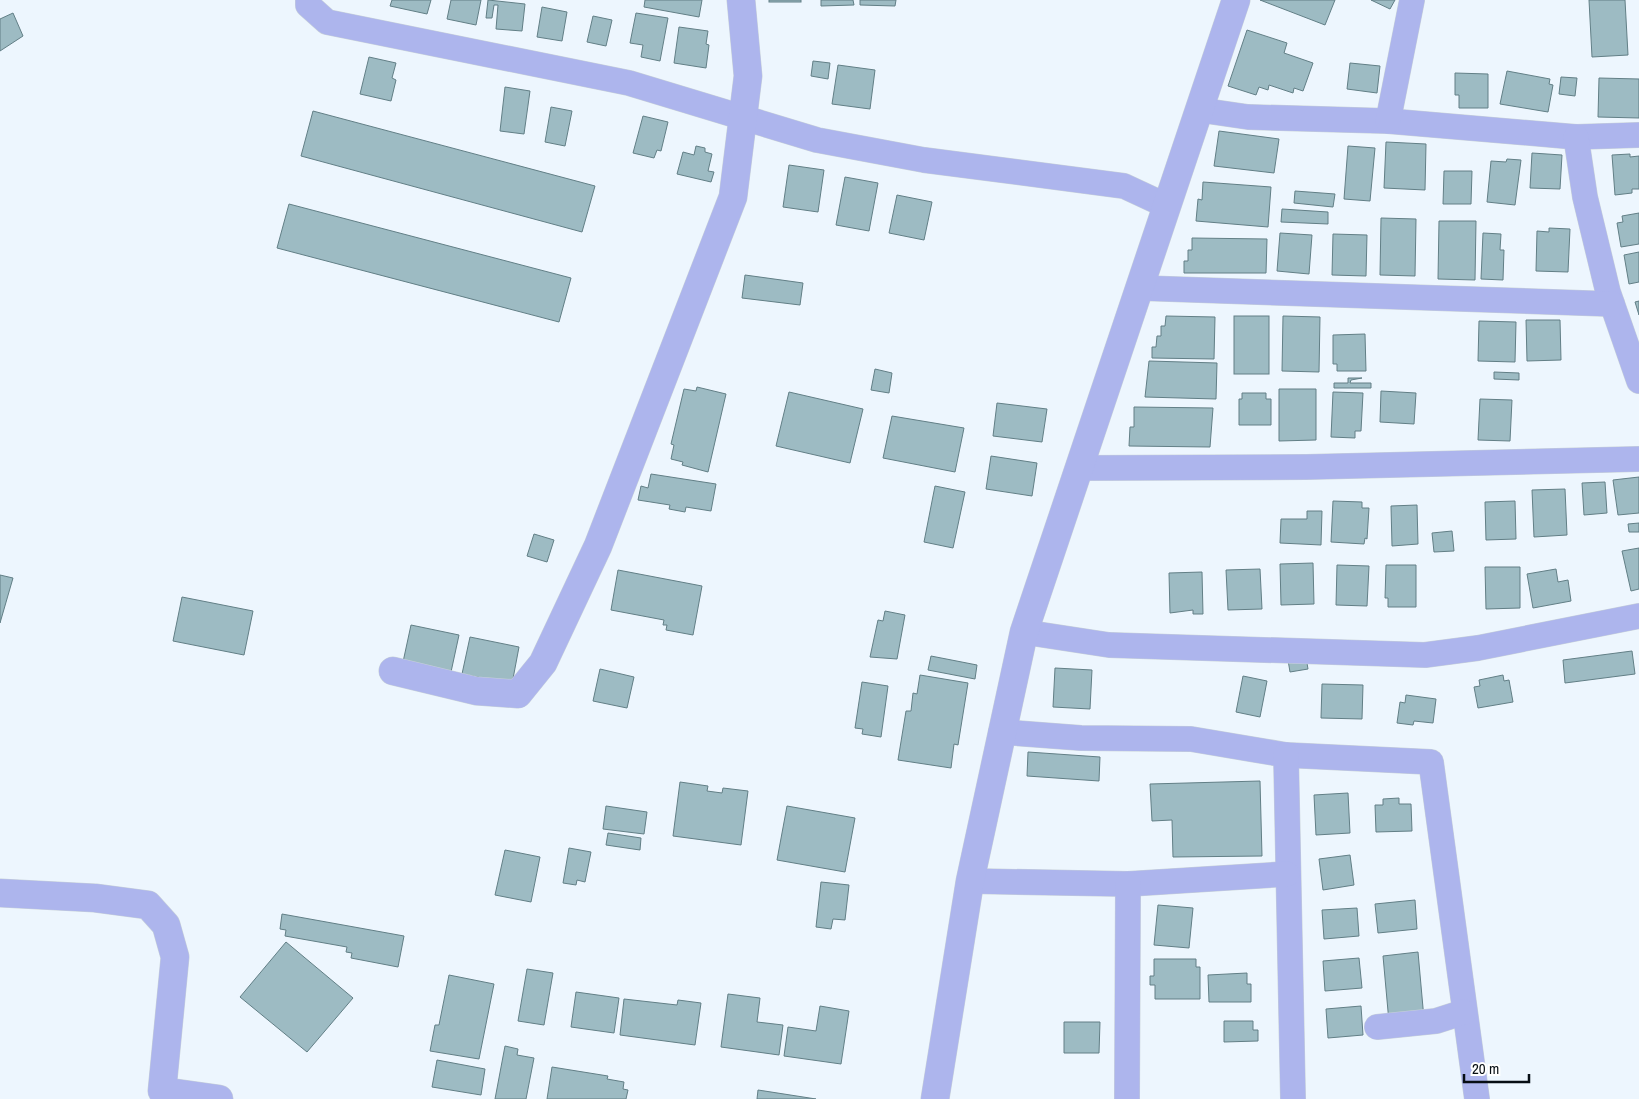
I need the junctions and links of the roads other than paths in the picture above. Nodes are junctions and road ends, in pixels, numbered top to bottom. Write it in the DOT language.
graph roads {
  1 [pos="308,0"];
  2 [pos="741,0"];
  3 [pos="1236,0"];
  4 [pos="1412,0"];
  5 [pos="1200,110"];
  6 [pos="742,116"];
  7 [pos="1388,121"];
  8 [pos="1639,135"];
  9 [pos="1576,137"];
  10 [pos="1167,206"];
  11 [pos="1140,288"];
  12 [pos="1612,304"];
  13 [pos="1639,382"];
  14 [pos="1639,459"];
  15 [pos="1079,468"];
  16 [pos="1639,616"];
  17 [pos="1024,632"];
  18 [pos="393,671"];
  19 [pos="1001,732"];
  20 [pos="1286,755"];
  21 [pos="1287,874"];
  22 [pos="970,881"];
  23 [pos="1128,884"];
  24 [pos="0,893"];
  25 [pos="1464,1012"];
  26 [pos="1376,1027"];
  27 [pos="219,1099"];
  28 [pos="935,1099"];
  29 [pos="1127,1099"];
  30 [pos="1292,1099"];
  31 [pos="1477,1099"];
  1 -- 6 [label="street"];
  2 -- 6 [label="street"];
  3 -- 5 [label="street"];
  4 -- 7 [label="street"];
  5 -- 7 [label="street"];
  5 -- 10 [label="street"];
  6 -- 10 [label="street"];
  6 -- 18 [label="street"];
  7 -- 9 [label="street"];
  8 -- 9 [label="street"];
  9 -- 12 [label="street"];
  10 -- 11 [label="street"];
  11 -- 12 [label="street"];
  11 -- 15 [label="street"];
  12 -- 13 [label="street"];
  14 -- 15 [label="street"];
  15 -- 17 [label="street"];
  16 -- 17 [label="street"];
  17 -- 19 [label="street"];
  19 -- 20 [label="street"];
  19 -- 22 [label="street"];
  20 -- 21 [label="street"];
  20 -- 25 [label="street"];
  21 -- 23 [label="street"];
  21 -- 30 [label="street"];
  22 -- 23 [label="street"];
  22 -- 28 [label="street"];
  23 -- 29 [label="street"];
  24 -- 27 [label="street"];
  25 -- 26 [label="street"];
  25 -- 31 [label="street"];
}
